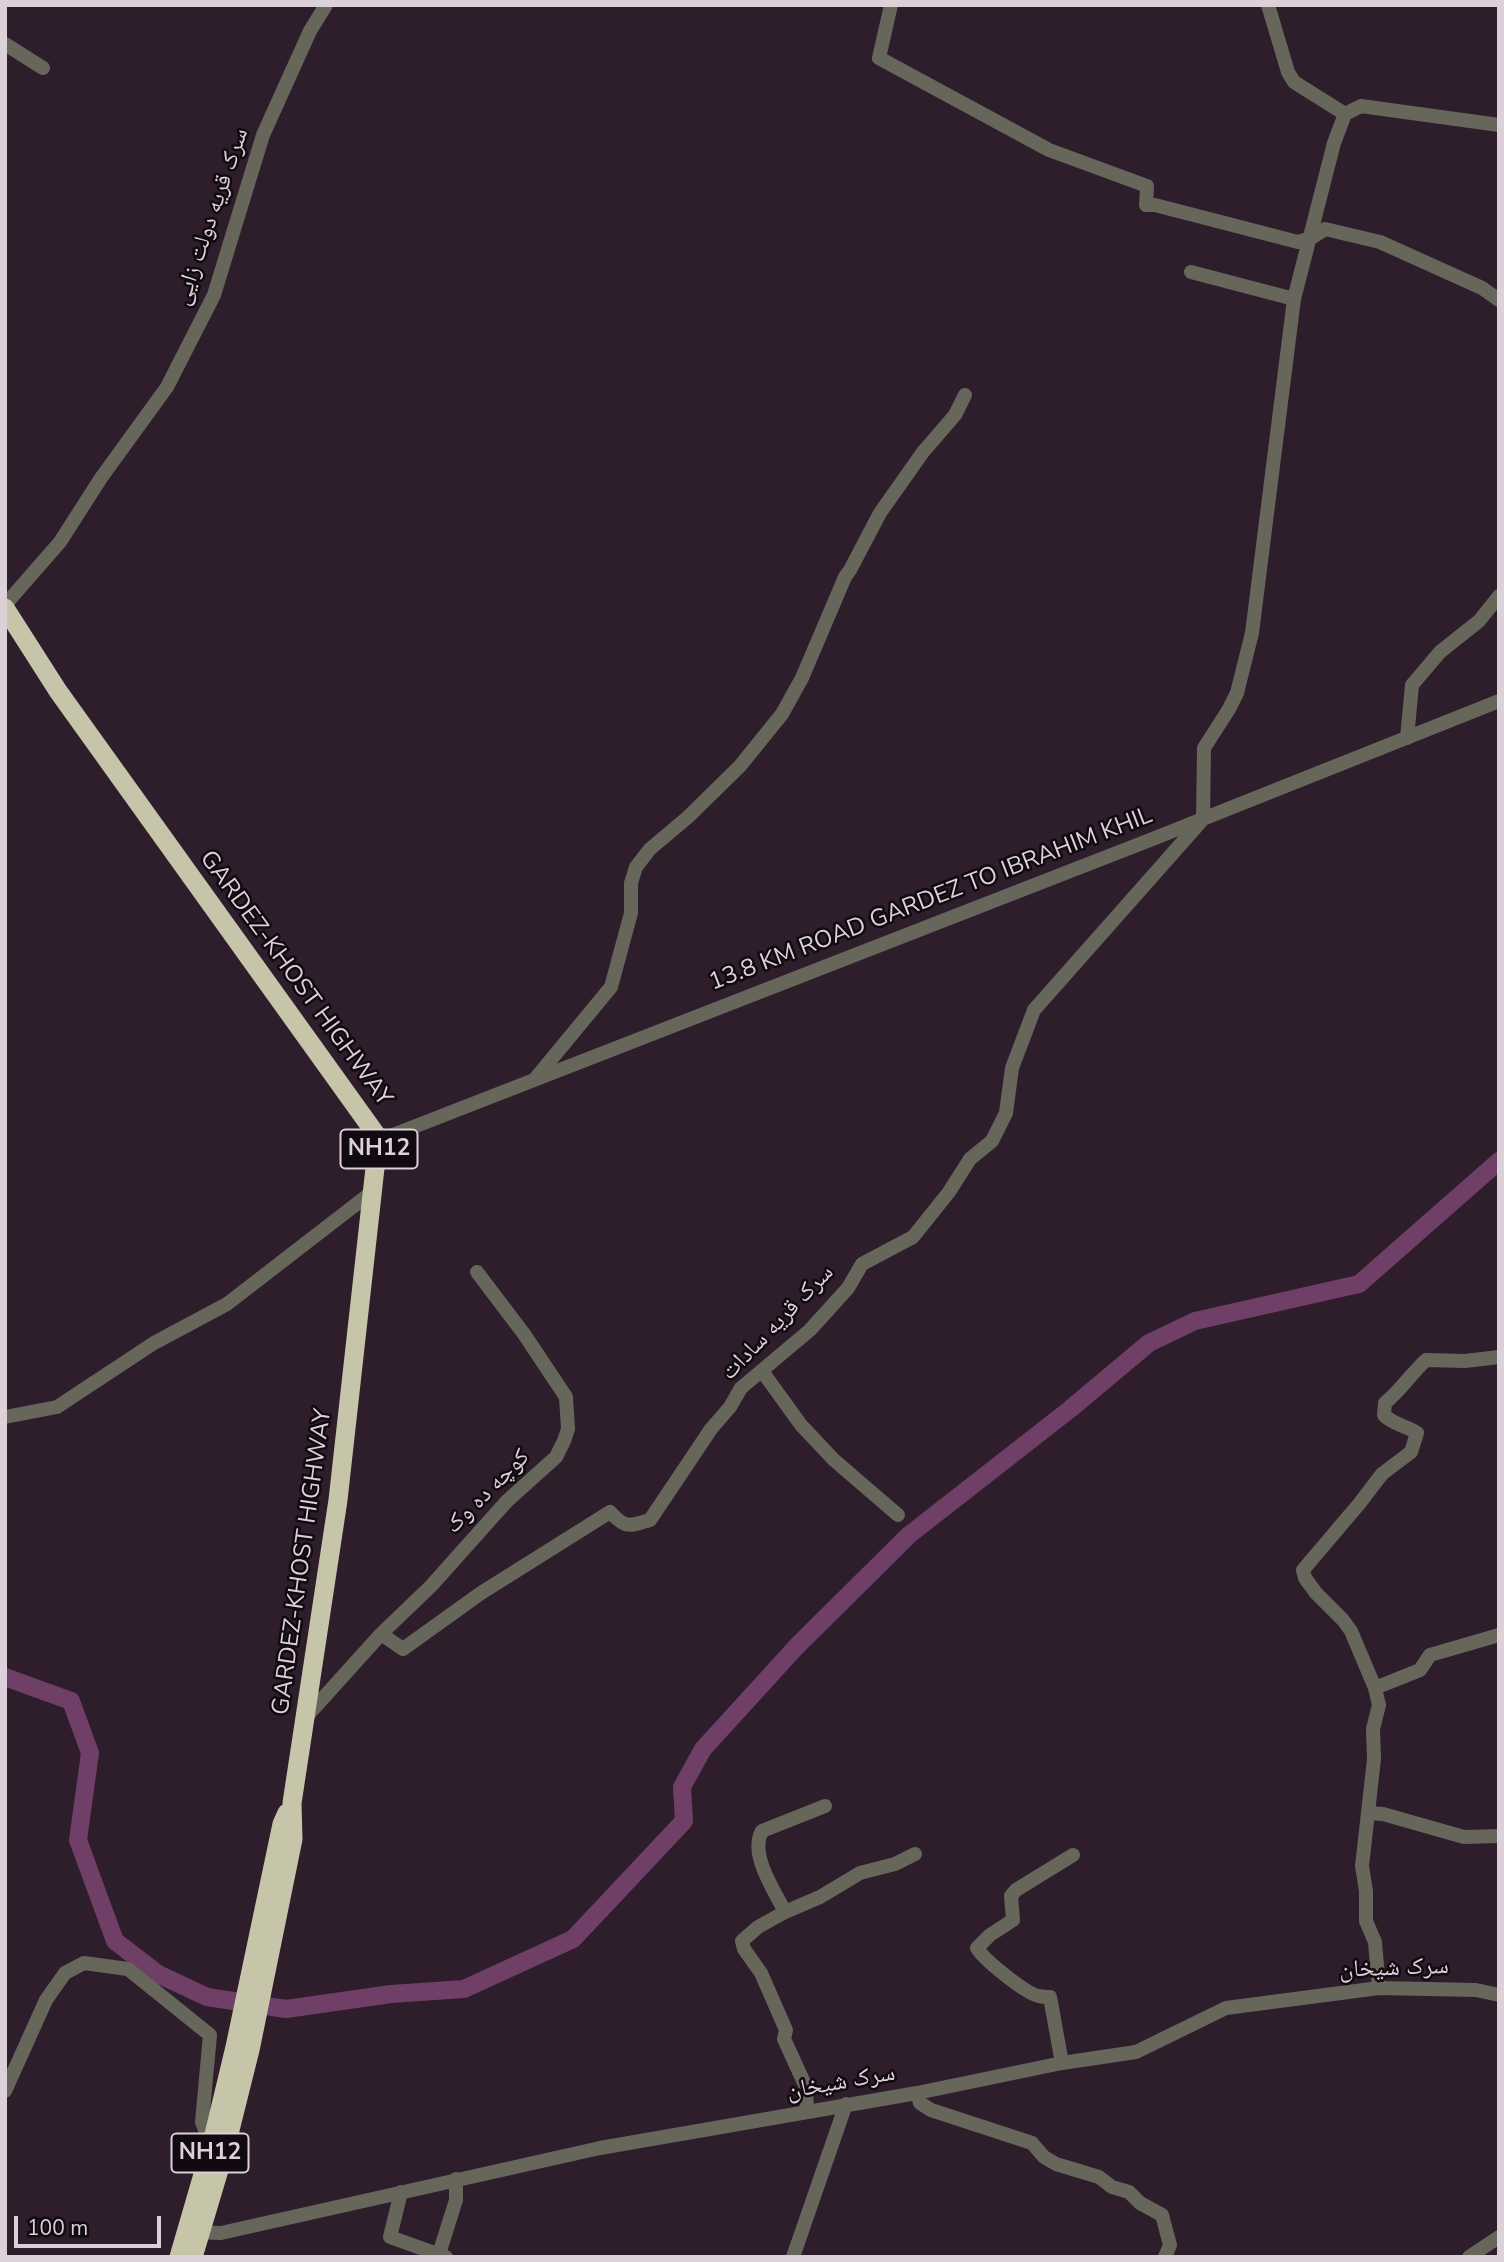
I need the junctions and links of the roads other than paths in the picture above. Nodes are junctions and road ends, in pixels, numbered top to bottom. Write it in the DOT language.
graph roads {
  1 [pos="326,5"];
  2 [pos="891,5"];
  3 [pos="1268,5"];
  4 [pos="5,44"];
  5 [pos="43,68"];
  6 [pos="1345,114"];
  7 [pos="1499,125"];
  8 [pos="1311,238"];
  9 [pos="1191,272"];
  10 [pos="1294,299"];
  11 [pos="1499,300"];
  12 [pos="965,395"];
  13 [pos="1499,596"];
  14 [pos="5,607"];
  15 [pos="1499,701"];
  16 [pos="1406,738"];
  17 [pos="1203,819"];
  18 [pos="534,1080"];
  19 [pos="380,1140"];
  20 [pos="372,1192"];
  21 [pos="477,1272"];
  22 [pos="1499,1357"];
  23 [pos="762,1371"];
  24 [pos="5,1417"];
  25 [pos="898,1515"];
  26 [pos="381,1634"];
  27 [pos="1499,1635"];
  28 [pos="1375,1688"];
  29 [pos="306,1717"];
  30 [pos="825,1806"];
  31 [pos="1368,1813"];
  32 [pos="1499,1836"];
  33 [pos="915,1854"];
  34 [pos="1073,1855"];
  35 [pos="785,1912"];
  36 [pos="1379,1988"];
  37 [pos="1499,1995"];
  38 [pos="243,2049"];
  39 [pos="1062,2063"];
  40 [pos="5,2091"];
  41 [pos="917,2093"];
  42 [pos="846,2104"];
  43 [pos="807,2112"];
  44 [pos="211,2147"];
  45 [pos="456,2179"];
  46 [pos="401,2192"];
  47 [pos="193,2232"];
  48 [pos="1499,2237"];
  49 [pos="442,2256"];
  50 [pos="179,2257"];
  51 [pos="193,2257"];
  52 [pos="793,2257"];
  53 [pos="1166,2257"];
  54 [pos="1469,2257"];
  1 -- 14 [label="street, سرک قریه دولت زایی"];
  2 -- 8 [label="street"];
  3 -- 6 [label="street"];
  4 -- 5 [label="street"];
  6 -- 7 [label="street"];
  6 -- 8 [label="street"];
  8 -- 10 [label="street"];
  8 -- 11 [label="street"];
  9 -- 10 [label="street"];
  10 -- 17 [label="street"];
  12 -- 18 [label="street"];
  13 -- 16 [label="street"];
  14 -- 19 [label="highway, GARDEZ-KHOST HIGHWAY / NH12"];
  15 -- 16 [label="street, 13.8 KM ROAD GARDEZ TO IBRAHIM KHIL"];
  16 -- 17 [label="street, 13.8 KM ROAD GARDEZ TO IBRAHIM KHIL"];
  17 -- 18 [label="street, 13.8 KM ROAD GARDEZ TO IBRAHIM KHIL"];
  17 -- 23 [label="street, سرک قریه سادات"];
  18 -- 19 [label="street, 13.8 KM ROAD GARDEZ TO IBRAHIM KHIL"];
  19 -- 20 [label="highway, GARDEZ-KHOST HIGHWAY / NH12"];
  20 -- 24 [label="street"];
  20 -- 29 [label="highway, GARDEZ-KHOST HIGHWAY / NH12"];
  21 -- 26 [label="street, کوچه ده وک"];
  22 -- 28 [label="street"];
  23 -- 25 [label="street"];
  23 -- 26 [label="street, سرک قریه سادات"];
  26 -- 29 [label="street, کوچه ده وک"];
  27 -- 28 [label="street"];
  28 -- 31 [label="street"];
  29 -- 38 [label="highway, GARDEZ-KHOST HIGHWAY / NH12"];
  30 -- 35 [label="street"];
  31 -- 32 [label="street"];
  31 -- 36 [label="street"];
  33 -- 35 [label="street"];
  34 -- 39 [label="street"];
  35 -- 43 [label="street"];
  36 -- 37 [label="street, سرک شیخان"];
  36 -- 39 [label="street, سرک شیخان"];
  38 -- 44 [label="highway, GARDEZ-KHOST HIGHWAY / NH12"];
  38 -- 47 [label="highway, GARDEZ-KHOST HIGHWAY / NH12"];
  39 -- 41 [label="street, سرک شیخان"];
  40 -- 44 [label="street"];
  41 -- 42 [label="street, سرک شیخان"];
  41 -- 53 [label="street"];
  42 -- 43 [label="street, سرک شیخان"];
  42 -- 52 [label="street"];
  43 -- 45 [label="street, سرک شیخان"];
  44 -- 47 [label="highway, GARDEZ-KHOST HIGHWAY / NH12"];
  45 -- 46 [label="street, سرک شیخان"];
  45 -- 49 [label="street"];
  46 -- 47 [label="street, سرک شیخان"];
  46 -- 49 [label="street"];
  47 -- 50 [label="highway, GARDEZ-KHOST HIGHWAY / NH12"];
  47 -- 51 [label="highway, GARDEZ-KHOST HIGHWAY / NH12"];
  48 -- 54 [label="street"];
}
